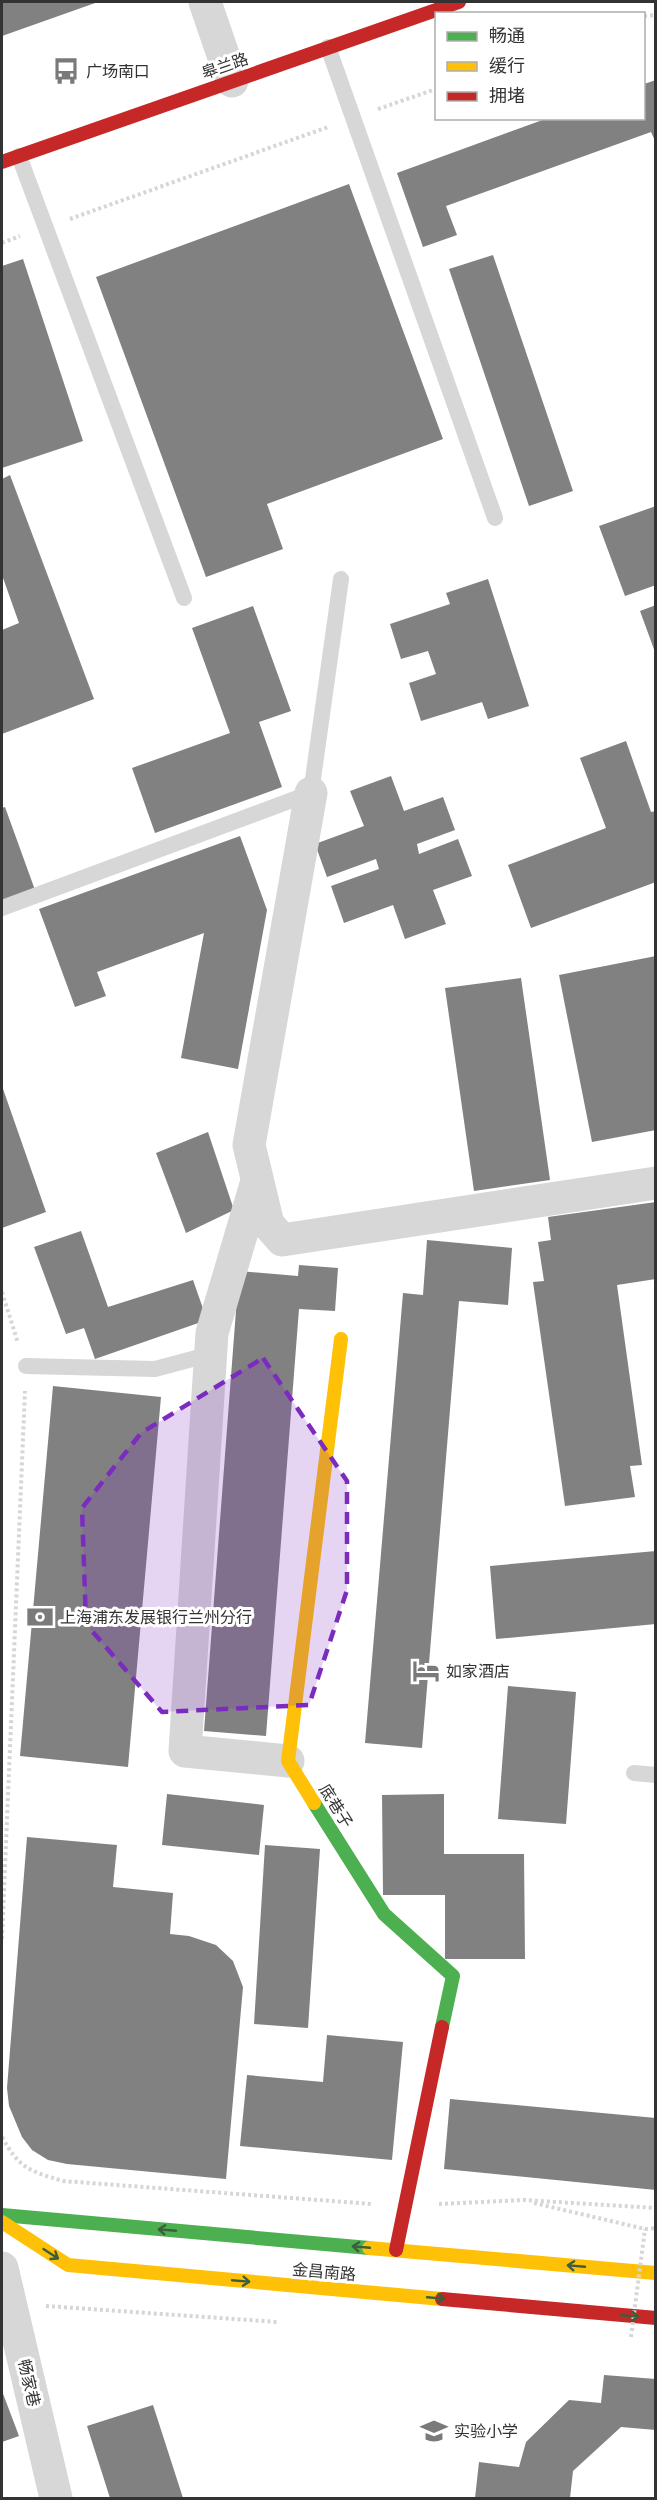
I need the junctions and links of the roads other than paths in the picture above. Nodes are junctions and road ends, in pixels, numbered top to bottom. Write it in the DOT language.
graph roads {
  1 [pos="205,2"];
  2 [pos="459,2"];
  3 [pos="328,47"];
  4 [pos="232,81"];
  5 [pos="19,156"];
  6 [pos="2,162"];
  7 [pos="495,518"];
  8 [pos="341,579"];
  9 [pos="184,598"];
  10 [pos="311,793"];
  11 [pos="2,908"];
  12 [pos="257,1179"];
  13 [pos="656,1183"];
  14 [pos="341,1339"];
  15 [pos="211,1354"];
  16 [pos="26,1366"];
  17 [pos="288,1761"];
  18 [pos="634,1773"];
  19 [pos="656,1775"];
  20 [pos="2,2215"];
  21 [pos="2,2222"];
  22 [pos="396,2250"];
  23 [pos="2,2268"];
  24 [pos="656,2272"];
  25 [pos="656,2318"];
  26 [pos="56,2499"];
  1 -- 4 [label="street"];
  2 -- 3 [label="street, 皋兰路"];
  3 -- 4 [label="street, 皋兰路"];
  3 -- 7 [label="lane"];
  4 -- 5 [label="street, 皋兰路"];
  5 -- 6 [label="street, 皋兰路"];
  5 -- 9 [label="lane"];
  8 -- 10 [label="lane"];
  10 -- 11 [label="lane"];
  10 -- 12 [label="street"];
  12 -- 13 [label="street"];
  12 -- 15 [label="street"];
  14 -- 17 [label="street"];
  15 -- 16 [label="lane"];
  15 -- 17 [label="street"];
  17 -- 22 [label="street, 底巷子"];
  18 -- 19 [label="lane"];
  22 -- 20 [label="street, 金昌南路, one-way"];
  21 -- 25 [label="street, 金昌南路, one-way"];
  24 -- 22 [label="street, 金昌南路, one-way"];
  23 -- 26 [label="street, 畅家巷"];
}
